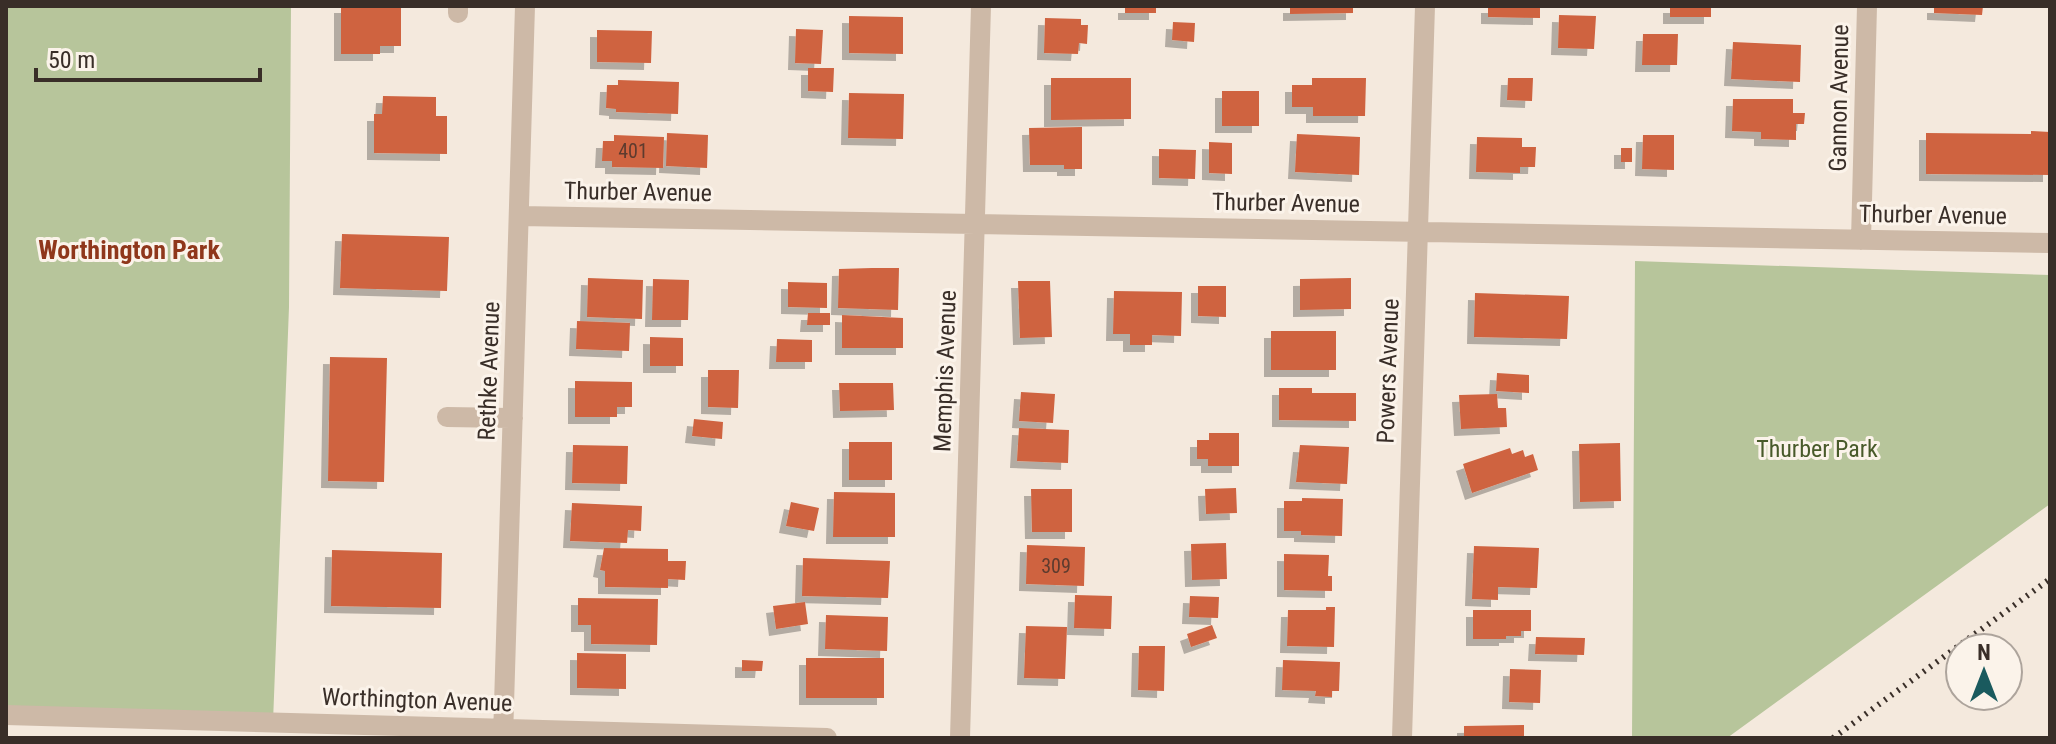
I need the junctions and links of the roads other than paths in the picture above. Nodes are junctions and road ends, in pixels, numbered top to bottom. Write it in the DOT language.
graph roads {
  1 [pos="525,6"];
  2 [pos="981,6"];
  3 [pos="1425,6"];
  4 [pos="1867,6"];
  5 [pos="520,216"];
  6 [pos="975,224"];
  7 [pos="1418,232"];
  8 [pos="1861,240"];
  9 [pos="2050,243"];
  10 [pos="447,417"];
  11 [pos="513,418"];
  12 [pos="6,715"];
  13 [pos="503,733"];
  14 [pos="827,738"];
  15 [pos="960,738"];
  16 [pos="1402,738"];
  1 -- 5 [label="street, Rethke Avenue"];
  2 -- 6 [label="street, Memphis Avenue"];
  3 -- 7 [label="street, Powers Avenue"];
  4 -- 8 [label="street, Gannon Avenue"];
  5 -- 6 [label="street, Thurber Avenue"];
  5 -- 11 [label="street, Rethke Avenue"];
  6 -- 7 [label="street, Thurber Avenue"];
  6 -- 15 [label="street, Memphis Avenue"];
  7 -- 8 [label="street, Thurber Avenue"];
  7 -- 16 [label="street, Powers Avenue"];
  8 -- 9 [label="street, Thurber Avenue"];
  10 -- 11 [label="street"];
  11 -- 13 [label="street, Rethke Avenue"];
  12 -- 13 [label="street, Worthington Avenue"];
  13 -- 14 [label="street, Worthington Avenue"];
}
